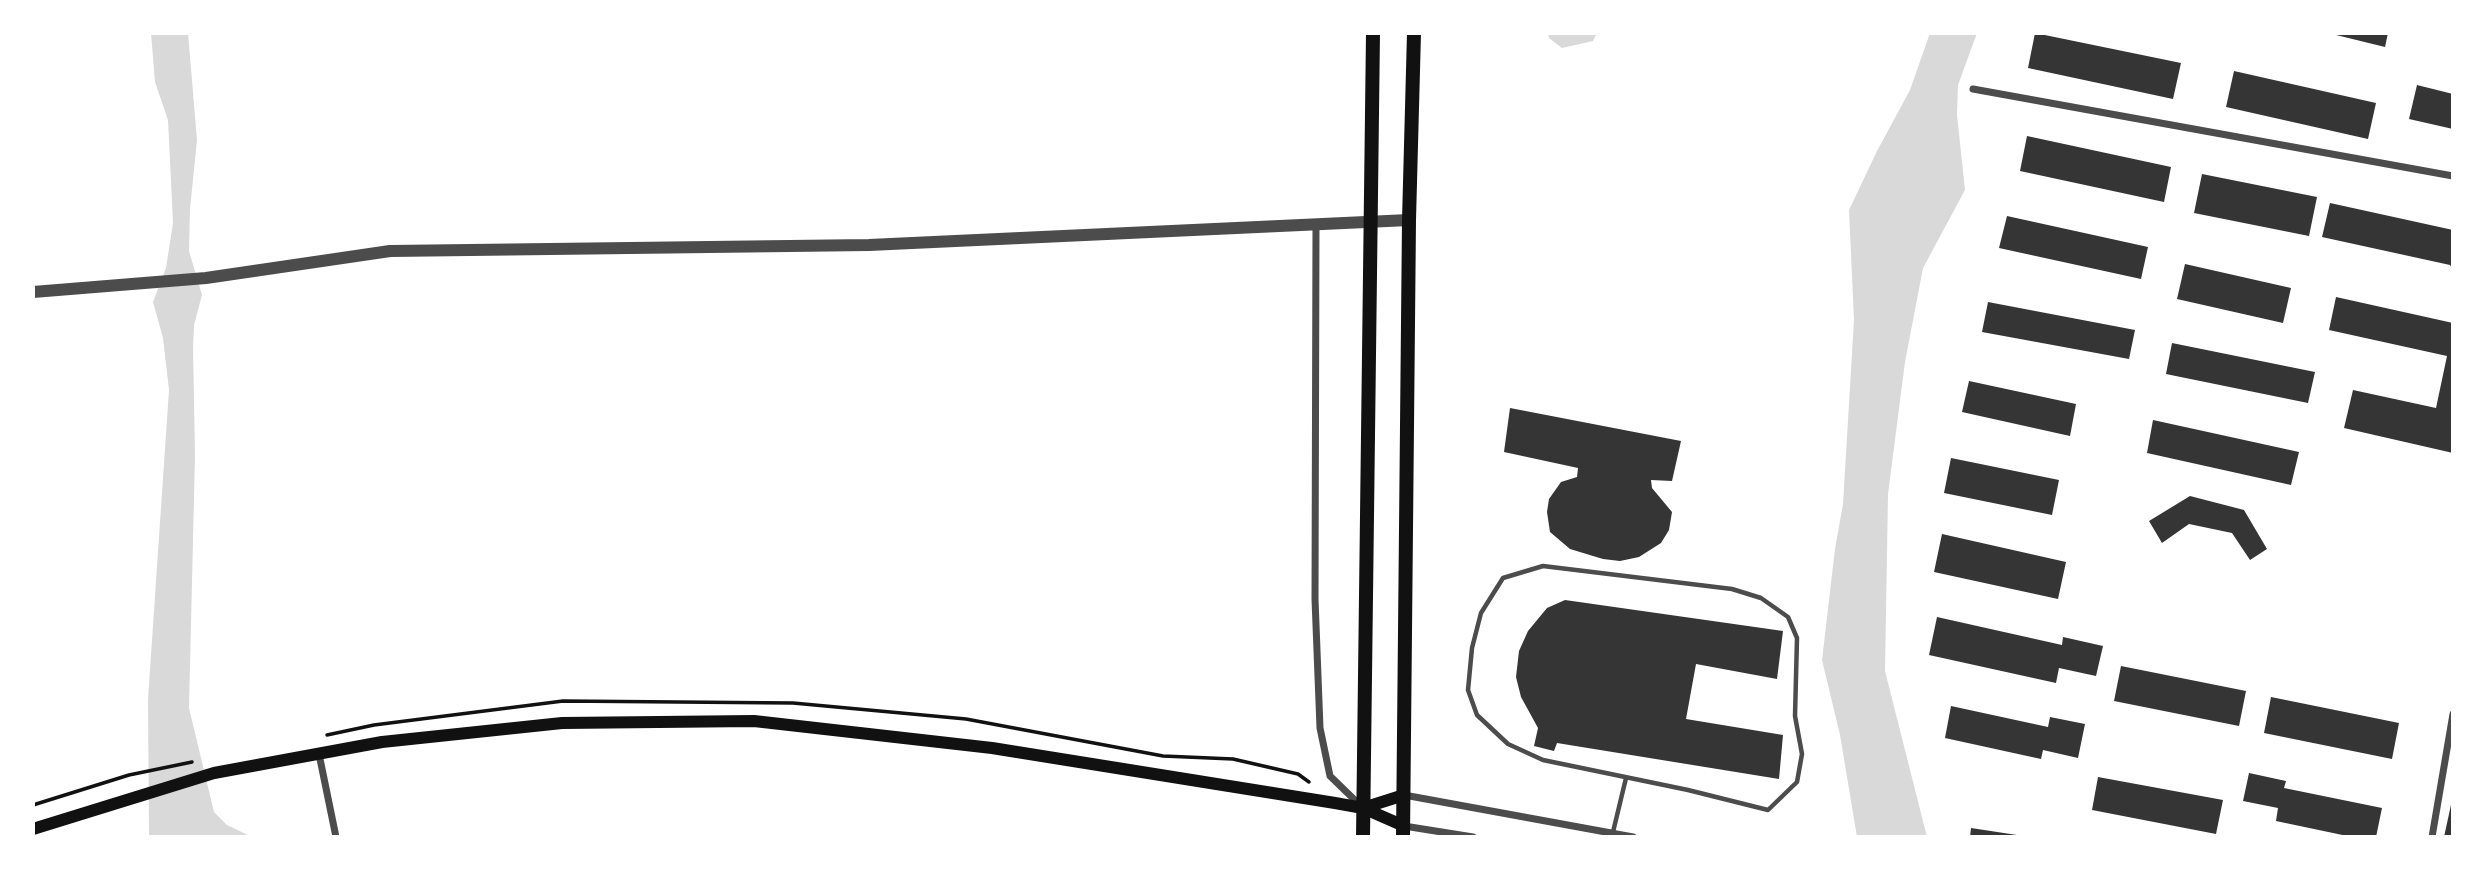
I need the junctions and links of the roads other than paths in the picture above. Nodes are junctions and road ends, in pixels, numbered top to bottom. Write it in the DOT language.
graph roads {
  1 [pos="1373,33"];
  2 [pos="1415,33"];
  3 [pos="1973,89"];
  4 [pos="2453,176"];
  5 [pos="1409,220"];
  6 [pos="1369,222"];
  7 [pos="1316,224"];
  8 [pos="33,292"];
  9 [pos="2453,715"];
  10 [pos="319,754"];
  11 [pos="1626,778"];
  12 [pos="1404,795"];
  13 [pos="1363,808"];
  14 [pos="33,829"];
  15 [pos="1404,831"];
  16 [pos="1613,835"];
  17 [pos="336,837"];
  18 [pos="1363,837"];
  19 [pos="1473,837"];
  20 [pos="1633,837"];
  21 [pos="2432,837"];
  1 -- 6 [label="main road"];
  2 -- 5 [label="main road"];
  3 -- 4 [label="street"];
  5 -- 6 [label="street"];
  5 -- 12 [label="main road"];
  6 -- 7 [label="street"];
  6 -- 13 [label="main road"];
  7 -- 8 [label="street"];
  7 -- 13 [label="street"];
  9 -- 21 [label="street"];
  10 -- 13 [label="main road"];
  10 -- 14 [label="main road"];
  10 -- 17 [label="street"];
  11 -- 11 [label="lane"];
  11 -- 16 [label="lane"];
  12 -- 13 [label="main road"];
  12 -- 15 [label="main road"];
  12 -- 16 [label="street"];
  13 -- 15 [label="main road"];
  13 -- 18 [label="main road"];
  15 -- 19 [label="street"];
  16 -- 20 [label="street"];
}
